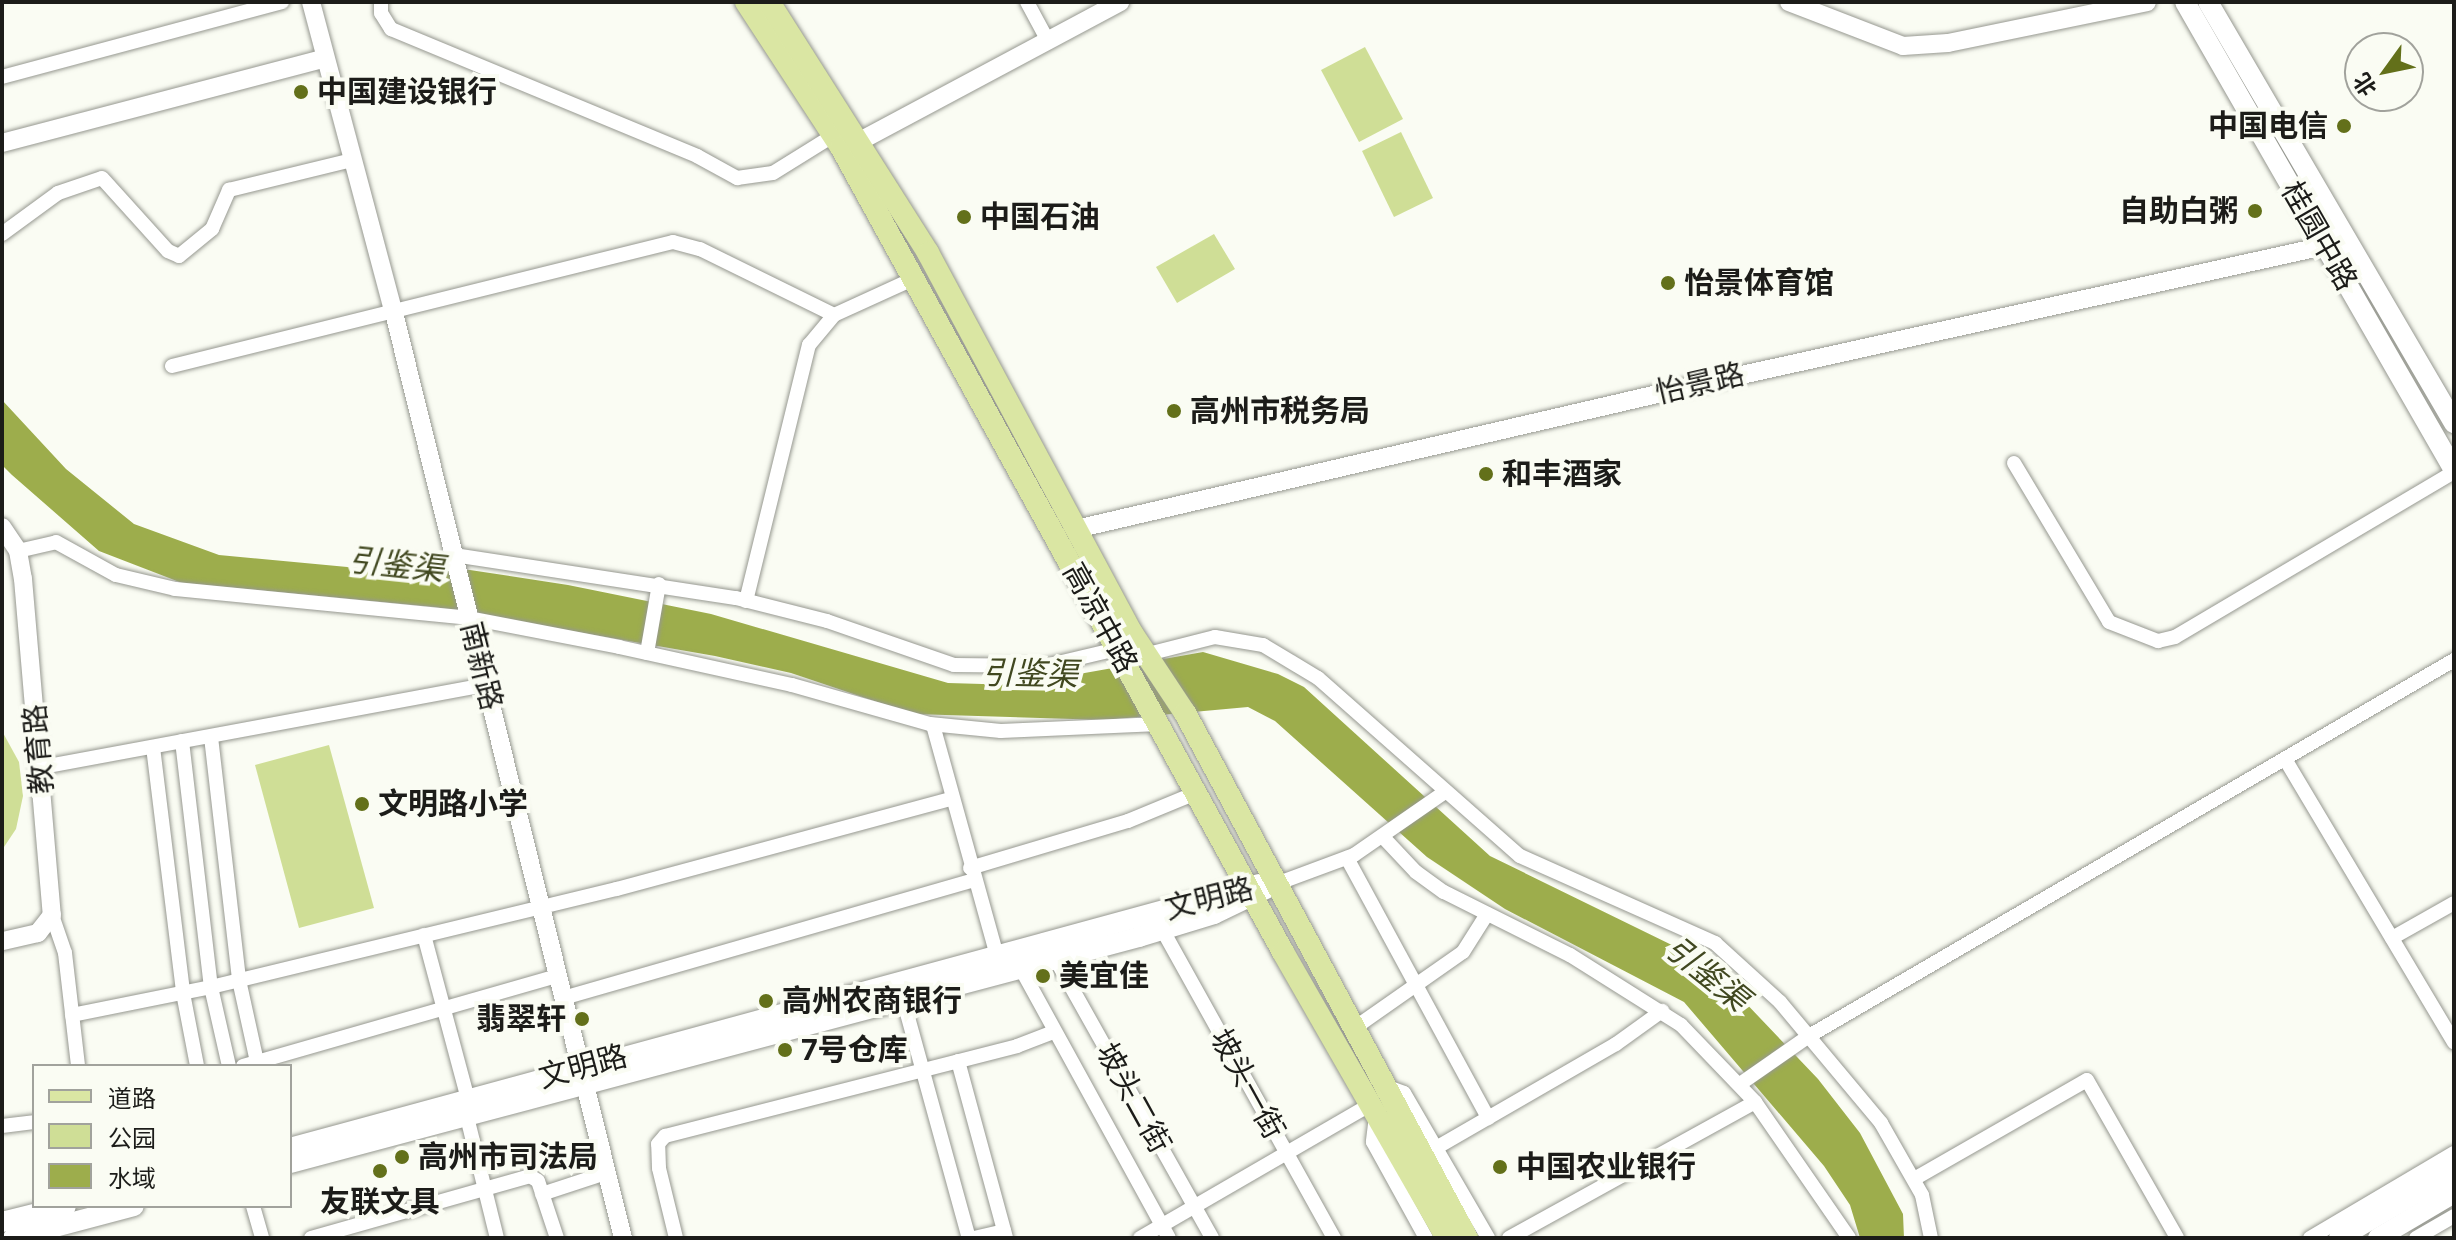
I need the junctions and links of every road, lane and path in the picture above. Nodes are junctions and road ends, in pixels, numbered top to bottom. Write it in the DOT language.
graph roads {
  1 [pos="282,2"];
  2 [pos="311,2"];
  3 [pos="381,2"];
  4 [pos="746,2"];
  5 [pos="769,2"];
  6 [pos="1027,2"];
  7 [pos="1120,2"];
  8 [pos="1789,2"];
  9 [pos="2147,2"];
  10 [pos="2185,2"];
  11 [pos="2208,2"];
  12 [pos="249,6"];
  13 [pos="1048,41"];
  14 [pos="325,58"];
  15 [pos="2,77"];
  16 [pos="834,135"];
  17 [pos="860,141"];
  18 [pos="2,143"];
  19 [pos="352,160"];
  20 [pos="2,234"];
  21 [pos="2347,237"];
  22 [pos="2324,246"];
  23 [pos="913,279"];
  24 [pos="394,313"];
  25 [pos="834,315"];
  26 [pos="172,366"];
  27 [pos="2454,423"];
  28 [pos="2014,463"];
  29 [pos="2454,471"];
  30 [pos="2,527"];
  31 [pos="1076,529"];
  32 [pos="18,551"];
  33 [pos="455,559"];
  34 [pos="658,589"];
  35 [pos="746,601"];
  36 [pos="467,613"];
  37 [pos="648,647"];
  38 [pos="1119,652"];
  39 [pos="1152,660"];
  40 [pos="2454,660"];
  41 [pos="485,685"];
  42 [pos="1157,719"];
  43 [pos="933,725"];
  44 [pos="211,737"];
  45 [pos="1199,740"];
  46 [pos="182,741"];
  47 [pos="153,747"];
  48 [pos="1174,752"];
  49 [pos="2285,759"];
  50 [pos="42,767"];
  51 [pos="1196,793"];
  52 [pos="1441,795"];
  53 [pos="951,799"];
  54 [pos="1389,833"];
  55 [pos="1347,858"];
  56 [pos="972,874"];
  57 [pos="1276,884"];
  58 [pos="1250,892"];
  59 [pos="2454,903"];
  60 [pos="540,907"];
  61 [pos="1487,914"];
  62 [pos="52,915"];
  63 [pos="1162,929"];
  64 [pos="424,935"];
  65 [pos="2392,938"];
  66 [pos="2,941"];
  67 [pos="997,956"];
  68 [pos="1055,958"];
  69 [pos="1020,967"];
  70 [pos="557,976"];
  71 [pos="239,980"];
  72 [pos="1417,986"];
  73 [pos="211,987"];
  74 [pos="183,993"];
  75 [pos="563,998"];
  76 [pos="903,999"];
  77 [pos="441,1011"];
  78 [pos="1662,1011"];
  79 [pos="72,1015"];
  80 [pos="1353,1029"];
  81 [pos="1053,1032"];
  82 [pos="1803,1040"];
  83 [pos="2454,1043"];
  84 [pos="958,1061"];
  85 [pos="78,1064"];
  86 [pos="197,1064"];
  87 [pos="229,1064"];
  88 [pos="250,1064"];
  89 [pos="923,1070"];
  90 [pos="582,1077"];
  91 [pos="1745,1080"];
  92 [pos="1377,1100"];
  93 [pos="1755,1102"];
  94 [pos="468,1108"];
  95 [pos="1488,1118"];
  96 [pos="32,1122"];
  97 [pos="2,1126"];
  98 [pos="292,1148"];
  99 [pos="1429,1152"];
  100 [pos="2454,1153"];
  101 [pos="1286,1155"];
  102 [pos="292,1162"];
  103 [pos="2454,1171"];
  104 [pos="606,1173"];
  105 [pos="1914,1179"];
  106 [pos="1409,1188"];
  107 [pos="482,1190"];
  108 [pos="2454,1193"];
  109 [pos="542,1194"];
  110 [pos="1458,1204"];
  111 [pos="1195,1207"];
  112 [pos="58,1208"];
  113 [pos="126,1208"];
  114 [pos="254,1208"];
  115 [pos="2454,1216"];
  116 [pos="2,1222"];
  117 [pos="1166,1232"];
  118 [pos="1005,1234"];
  119 [pos="13,1238"];
  120 [pos="262,1238"];
  121 [pos="311,1238"];
  122 [pos="497,1238"];
  123 [pos="557,1238"];
  124 [pos="623,1238"];
  125 [pos="676,1238"];
  126 [pos="971,1238"];
  127 [pos="1140,1238"];
  128 [pos="1212,1238"];
  129 [pos="1334,1238"];
  130 [pos="1426,1238"];
  131 [pos="1447,1238"];
  132 [pos="1467,1238"];
  133 [pos="1488,1238"];
  134 [pos="1509,1238"];
  135 [pos="1849,1238"];
  136 [pos="1931,1238"];
  137 [pos="2177,1238"];
  138 [pos="2310,1238"];
  139 [pos="2339,1238"];
  140 [pos="2378,1238"];
  141 [pos="2416,1238"];
  1 -- 12 [label="street"];
  2 -- 14 [label="street, 南新路"];
  3 -- 16 [label="street"];
  4 -- 16 [label="main road, 高凉中路"];
  5 -- 17 [label="main road, 高凉中路"];
  6 -- 13 [label="street"];
  7 -- 13 [label="street"];
  8 -- 9 [label="street"];
  10 -- 22 [label="main road, 桂圆中路"];
  11 -- 21 [label="main road, 桂圆中路"];
  12 -- 15 [label="street"];
  13 -- 17 [label="street"];
  14 -- 18 [label="street"];
  14 -- 19 [label="street, 南新路"];
  16 -- 23 [label="main road, 高凉中路"];
  17 -- 31 [label="main road, 高凉中路"];
  19 -- 20 [label="street"];
  19 -- 24 [label="street, 南新路"];
  21 -- 22 [label="main road"];
  21 -- 27 [label="main road, 桂圆中路"];
  22 -- 29 [label="main road, 桂圆中路"];
  22 -- 31 [label="street, 怡景路"];
  23 -- 25 [label="street"];
  23 -- 38 [label="main road, 高凉中路"];
  24 -- 25 [label="street"];
  24 -- 26 [label="street"];
  24 -- 33 [label="street, 南新路"];
  25 -- 35 [label="street"];
  28 -- 29 [label="street"];
  30 -- 32 [label="street, 教育路"];
  31 -- 39 [label="main road, 高凉中路"];
  32 -- 36 [label="street"];
  32 -- 50 [label="street, 教育路"];
  33 -- 34 [label="street"];
  33 -- 36 [label="street, 南新路"];
  34 -- 35 [label="street"];
  34 -- 37 [label="street"];
  35 -- 38 [label="street"];
  36 -- 37 [label="street"];
  36 -- 41 [label="street, 南新路"];
  37 -- 43 [label="street"];
  38 -- 42 [label="main road, 高凉中路"];
  39 -- 45 [label="main road, 高凉中路"];
  39 -- 52 [label="street"];
  40 -- 49 [label="street"];
  41 -- 44 [label="street"];
  41 -- 60 [label="street, 南新路"];
  42 -- 43 [label="street"];
  42 -- 48 [label="main road, 高凉中路"];
  43 -- 53 [label="street"];
  44 -- 46 [label="street"];
  44 -- 71 [label="street"];
  45 -- 48 [label="main road"];
  45 -- 57 [label="main road, 高凉中路"];
  46 -- 47 [label="street"];
  46 -- 73 [label="street"];
  47 -- 50 [label="street"];
  47 -- 74 [label="street"];
  48 -- 51 [label="main road, 高凉中路"];
  49 -- 65 [label="street"];
  49 -- 82 [label="street"];
  50 -- 62 [label="street, 教育路"];
  51 -- 56 [label="street"];
  51 -- 58 [label="main road, 高凉中路"];
  52 -- 54 [label="street"];
  52 -- 82 [label="street"];
  53 -- 56 [label="street"];
  53 -- 60 [label="street"];
  54 -- 55 [label="street"];
  54 -- 61 [label="street"];
  55 -- 57 [label="street"];
  55 -- 72 [label="street"];
  56 -- 67 [label="street"];
  56 -- 75 [label="street"];
  57 -- 58 [label="main road, 文明路"];
  57 -- 80 [label="main road, 高凉中路"];
  58 -- 63 [label="main road, 文明路"];
  58 -- 67 [label="main road, 文明路"];
  58 -- 92 [label="main road, 高凉中路"];
  59 -- 65 [label="street"];
  60 -- 64 [label="street"];
  60 -- 70 [label="street, 南新路"];
  61 -- 72 [label="street"];
  61 -- 78 [label="street"];
  62 -- 66 [label="street"];
  62 -- 79 [label="street"];
  63 -- 68 [label="main road, 文明路"];
  63 -- 101 [label="street, 坡头一街"];
  64 -- 71 [label="street"];
  64 -- 77 [label="street"];
  65 -- 83 [label="street"];
  67 -- 90 [label="main road, 文明路"];
  68 -- 69 [label="main road, 文明路"];
  68 -- 111 [label="street, 坡头二街"];
  69 -- 76 [label="main road, 文明路"];
  69 -- 81 [label="street"];
  70 -- 75 [label="street, 南新路"];
  70 -- 77 [label="street"];
  71 -- 73 [label="street"];
  71 -- 88 [label="street"];
  72 -- 80 [label="street"];
  72 -- 95 [label="street"];
  73 -- 74 [label="street"];
  73 -- 87 [label="street"];
  74 -- 79 [label="street"];
  74 -- 86 [label="street"];
  75 -- 90 [label="street, 南新路"];
  76 -- 89 [label="street"];
  76 -- 90 [label="main road, 文明路"];
  77 -- 88 [label="street"];
  77 -- 94 [label="street"];
  78 -- 91 [label="street"];
  78 -- 95 [label="street"];
  79 -- 85 [label="street"];
  80 -- 92 [label="main road, 高凉中路"];
  81 -- 84 [label="street"];
  81 -- 117 [label="street"];
  82 -- 91 [label="street"];
  82 -- 105 [label="street"];
  84 -- 89 [label="street"];
  84 -- 118 [label="street"];
  89 -- 125 [label="street"];
  89 -- 126 [label="street"];
  90 -- 94 [label="main road, 文明路"];
  90 -- 104 [label="street, 南新路"];
  91 -- 93 [label="street"];
  92 -- 99 [label="main road, 高凉中路"];
  92 -- 101 [label="street"];
  92 -- 106 [label="main road, 高凉中路"];
  93 -- 134 [label="street"];
  93 -- 135 [label="street"];
  94 -- 98 [label="main road, 文明路"];
  94 -- 102 [label="main road, 文明路"];
  94 -- 107 [label="street"];
  95 -- 99 [label="street"];
  96 -- 97 [label="street"];
  99 -- 110 [label="main road, 高凉中路"];
  100 -- 138 [label="street"];
  101 -- 111 [label="street"];
  101 -- 129 [label="street, 坡头一街"];
  103 -- 139 [label="main road"];
  104 -- 109 [label="street"];
  104 -- 124 [label="street, 南新路"];
  105 -- 136 [label="street"];
  105 -- 137 [label="street"];
  106 -- 130 [label="street"];
  106 -- 131 [label="main road, 高凉中路"];
  107 -- 109 [label="street"];
  107 -- 121 [label="street"];
  107 -- 122 [label="street"];
  108 -- 140 [label="main road"];
  109 -- 123 [label="street"];
  110 -- 132 [label="main road, 高凉中路"];
  110 -- 133 [label="street"];
  111 -- 117 [label="street"];
  111 -- 128 [label="street, 坡头二街"];
  112 -- 116 [label="main road"];
  113 -- 119 [label="main road"];
  114 -- 120 [label="street"];
  115 -- 141 [label="street"];
  117 -- 127 [label="street"];
  118 -- 126 [label="street"];
}
